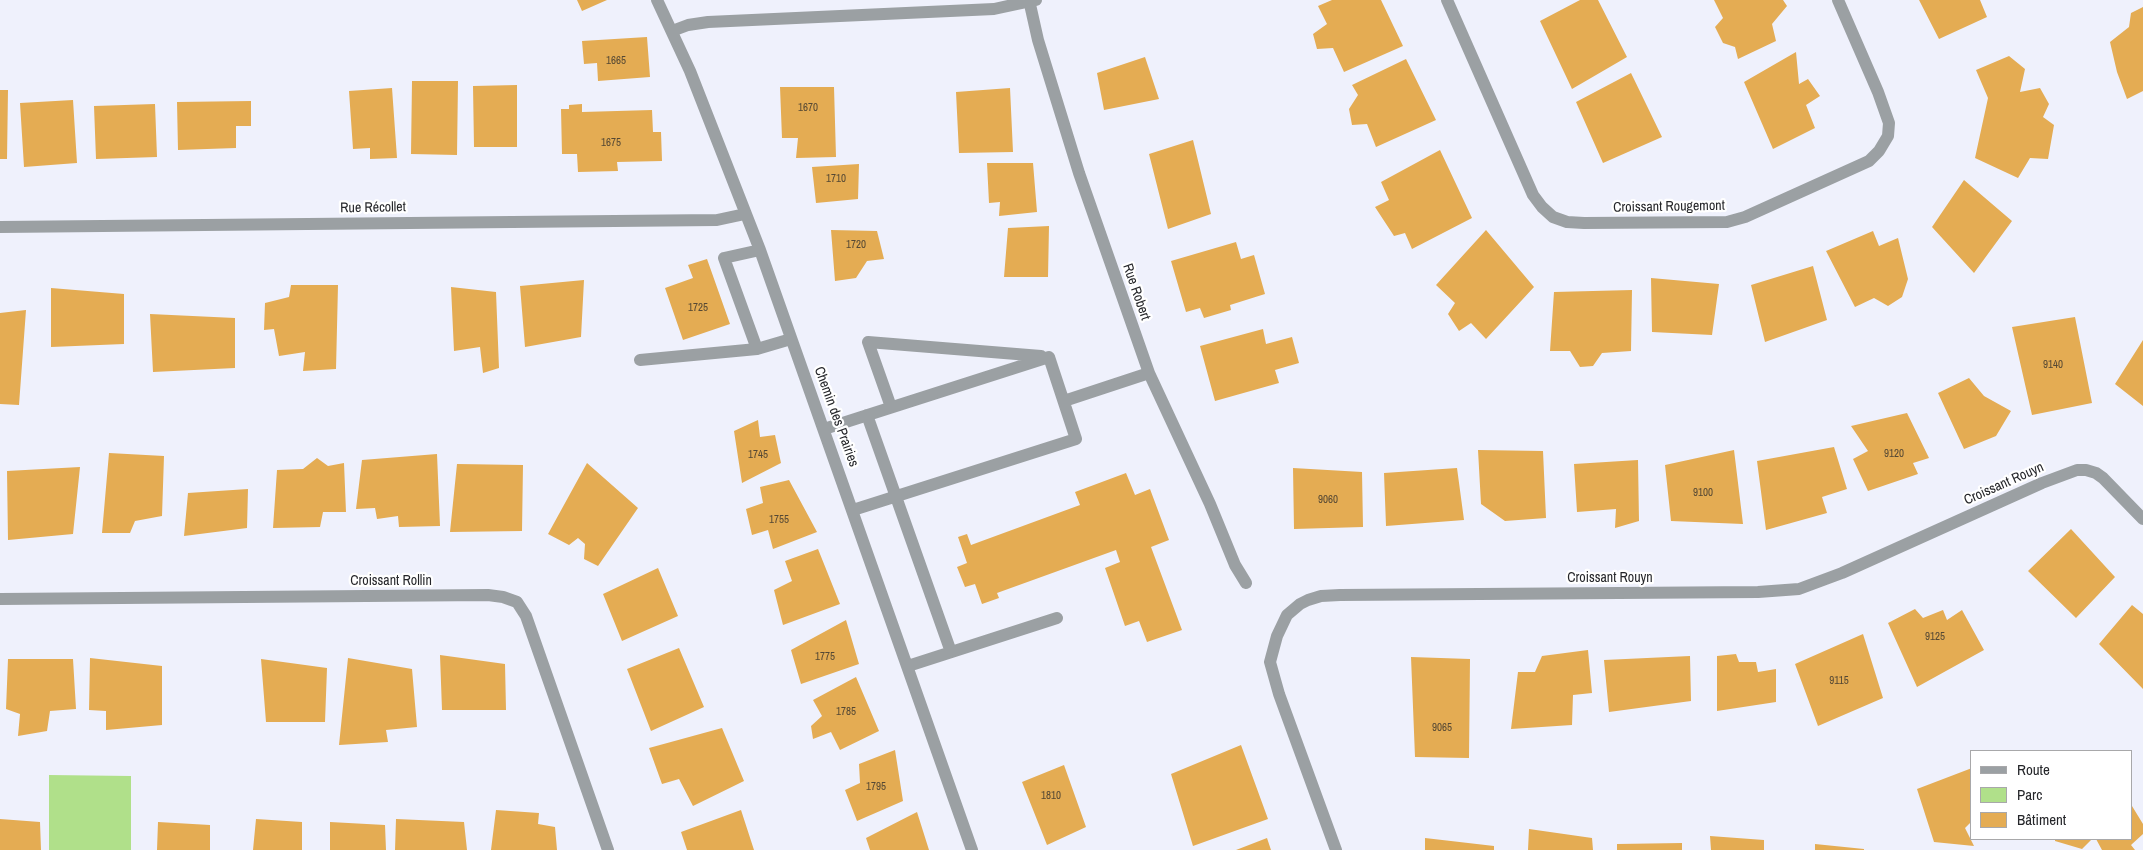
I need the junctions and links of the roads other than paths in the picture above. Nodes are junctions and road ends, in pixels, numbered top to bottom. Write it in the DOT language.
graph roads {
  1 [pos="657,0"];
  2 [pos="1032,0"];
  3 [pos="1447,0"];
  4 [pos="1838,0"];
  5 [pos="672,31"];
  6 [pos="745,214"];
  7 [pos="0,227"];
  8 [pos="760,250"];
  9 [pos="791,339"];
  10 [pos="757,349"];
  11 [pos="1049,357"];
  12 [pos="640,360"];
  13 [pos="1149,374"];
  14 [pos="1064,402"];
  15 [pos="891,407"];
  16 [pos="867,415"];
  17 [pos="824,429"];
  18 [pos="896,497"];
  19 [pos="853,510"];
  20 [pos="2143,520"];
  21 [pos="1246,583"];
  22 [pos="0,599"];
  23 [pos="1057,618"];
  24 [pos="951,652"];
  25 [pos="908,666"];
  26 [pos="608,850"];
  27 [pos="972,850"];
  28 [pos="1336,850"];
  1 -- 5 [label="street, Chemin des Prairies"];
  2 -- 5 [label="street"];
  2 -- 13 [label="street, Rue Robert"];
  3 -- 4 [label="street, Croissant Rougemont"];
  5 -- 6 [label="street, Chemin des Prairies"];
  6 -- 7 [label="street, Rue Récollet"];
  6 -- 8 [label="street, Chemin des Prairies"];
  8 -- 9 [label="street, Chemin des Prairies"];
  8 -- 10 [label="street"];
  9 -- 10 [label="street"];
  9 -- 17 [label="street, Chemin des Prairies"];
  10 -- 12 [label="street"];
  11 -- 14 [label="street"];
  11 -- 15 [label="street"];
  11 -- 15 [label="street"];
  13 -- 14 [label="street"];
  13 -- 21 [label="street, Rue Robert"];
  14 -- 18 [label="street"];
  15 -- 16 [label="street"];
  16 -- 17 [label="street"];
  16 -- 18 [label="street"];
  17 -- 19 [label="street, Chemin des Prairies"];
  18 -- 19 [label="street"];
  18 -- 24 [label="street"];
  19 -- 25 [label="street, Chemin des Prairies"];
  20 -- 28 [label="street, Croissant Rouyn"];
  22 -- 26 [label="street, Croissant Rollin"];
  23 -- 24 [label="street"];
  24 -- 25 [label="street"];
  25 -- 27 [label="street, Chemin des Prairies"];
}
